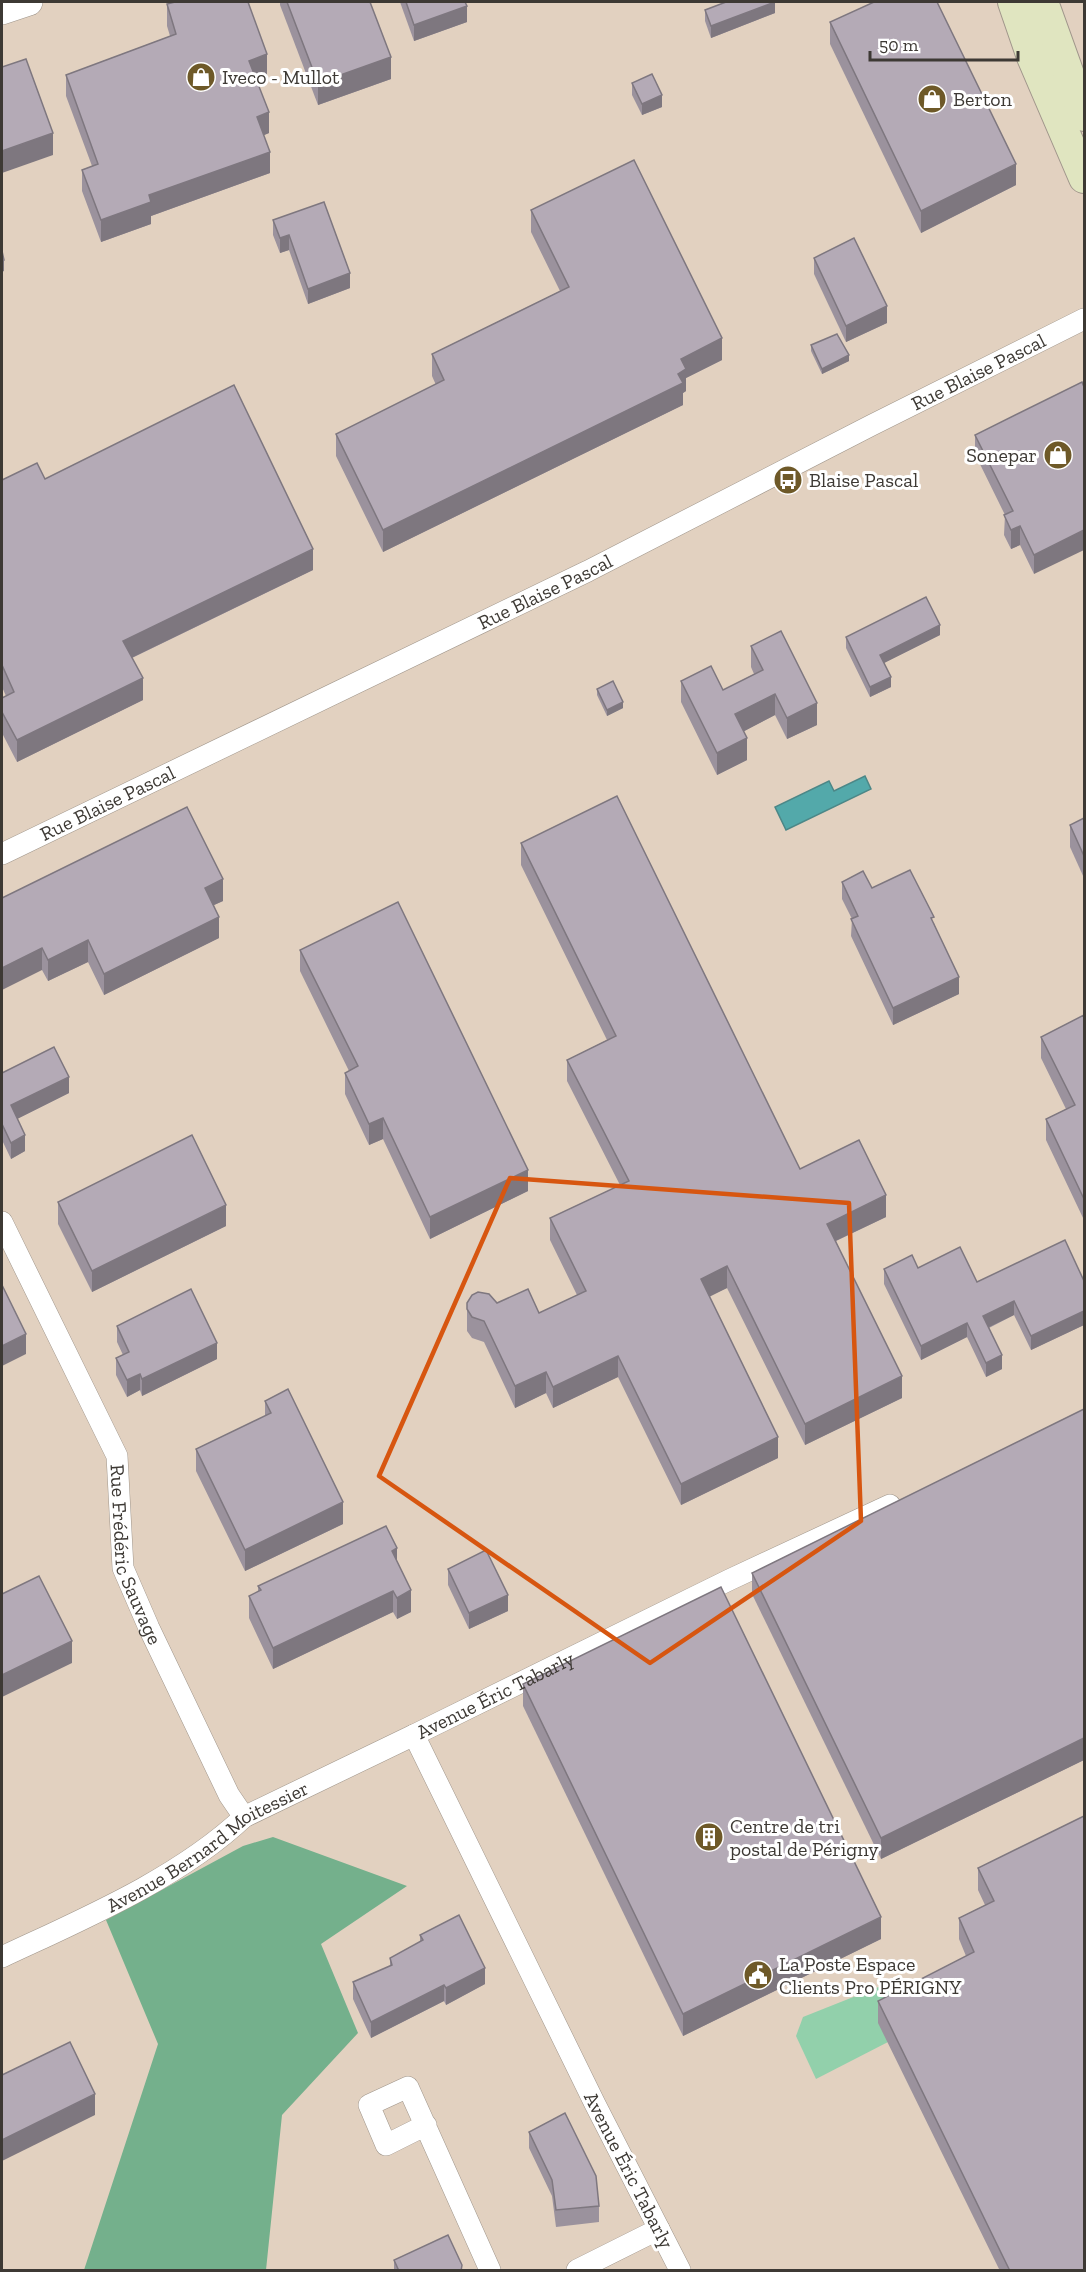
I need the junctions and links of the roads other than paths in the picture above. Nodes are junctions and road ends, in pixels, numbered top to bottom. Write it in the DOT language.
graph roads {
  1 [pos="28,2"];
  2 [pos="1013,2"];
  3 [pos="1043,2"];
  4 [pos="2,11"];
  5 [pos="1084,116"];
  6 [pos="1084,178"];
  7 [pos="1084,319"];
  8 [pos="3,851"];
  9 [pos="2,1222"];
  10 [pos="906,1498"];
  11 [pos="414,1735"];
  12 [pos="244,1817"];
  13 [pos="2,1957"];
  14 [pos="426,2126"];
  15 [pos="659,2229"];
  16 [pos="489,2271"];
  17 [pos="577,2271"];
  18 [pos="680,2271"];
  1 -- 4 [label="street"];
  2 -- 6 [label="main road"];
  3 -- 5 [label="main road"];
  7 -- 8 [label="street, Rue Blaise Pascal"];
  9 -- 12 [label="street, Rue Frédéric Sauvage"];
  10 -- 11 [label="street, Avenue Éric Tabarly"];
  11 -- 12 [label="street, Avenue Bernard Moitessier"];
  11 -- 15 [label="street, Avenue Éric Tabarly"];
  12 -- 13 [label="street, Avenue Bernard Moitessier"];
  14 -- 16 [label="street"];
  15 -- 17 [label="street"];
  15 -- 18 [label="street, Avenue Éric Tabarly"];
}
